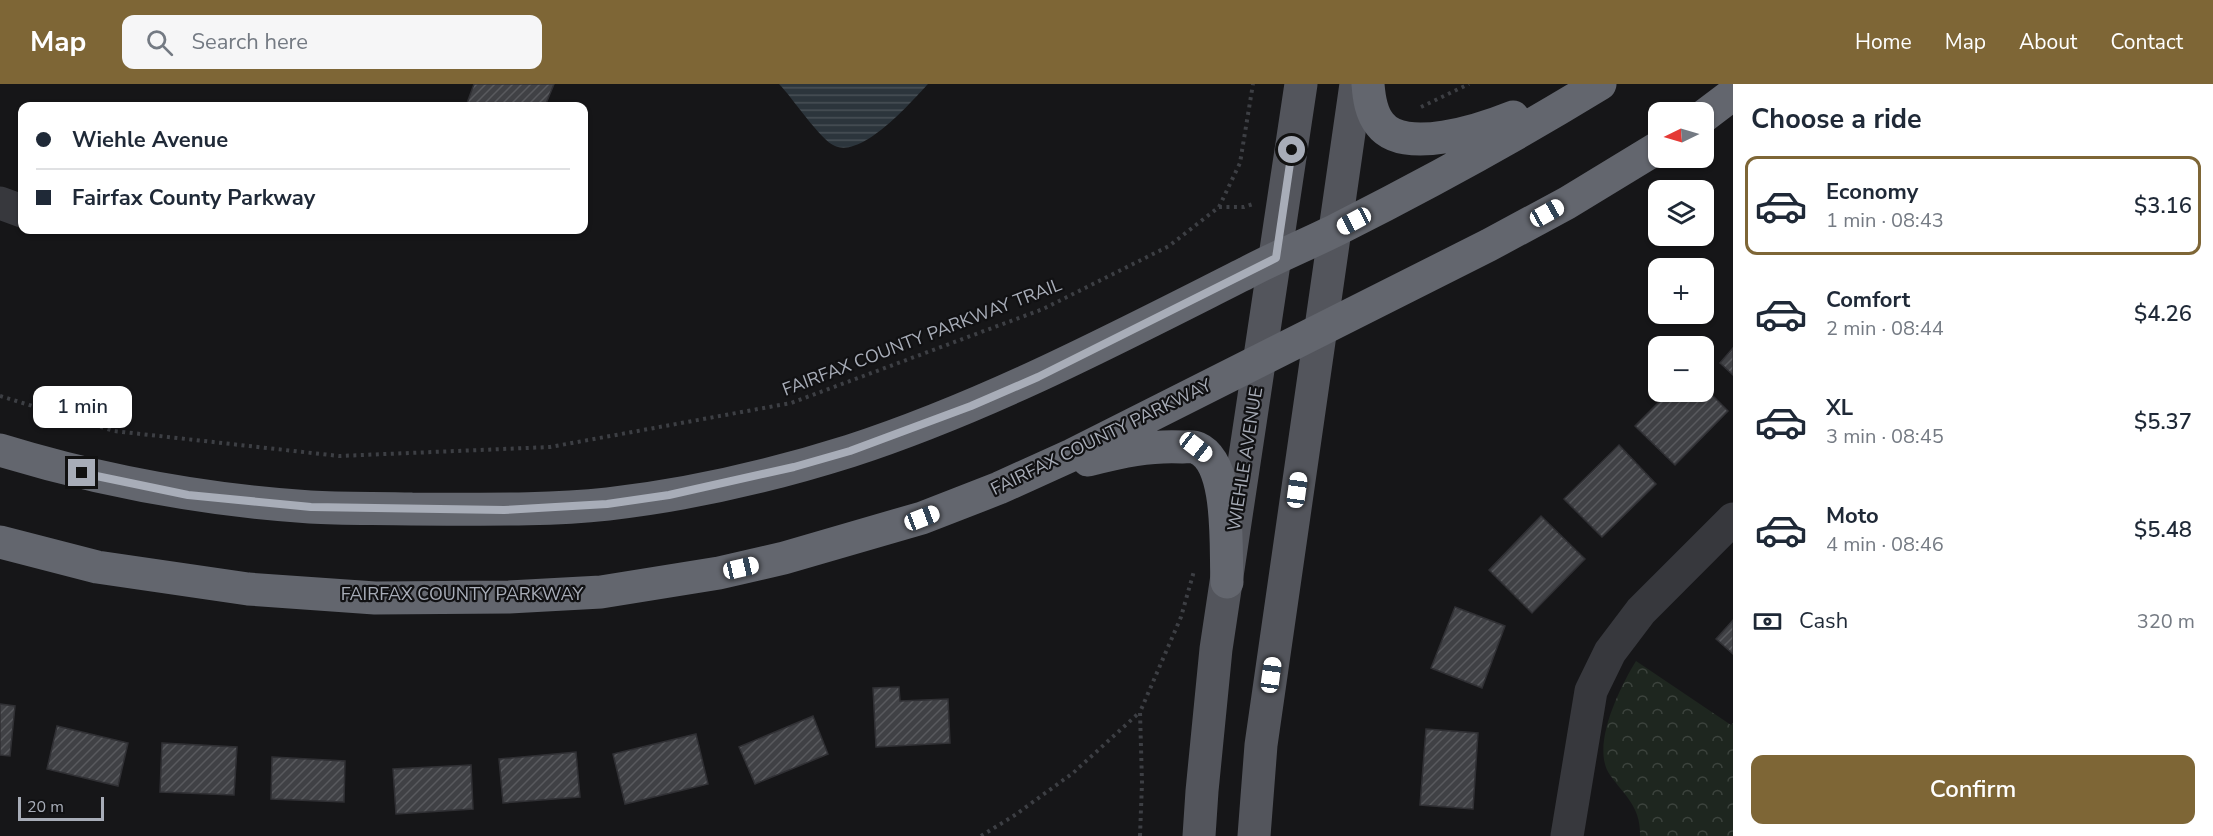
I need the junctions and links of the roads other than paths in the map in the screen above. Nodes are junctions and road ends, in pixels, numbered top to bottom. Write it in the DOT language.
graph roads {
  1 [pos="1301,84"];
  2 [pos="1356,84"];
  3 [pos="1368,84"];
  4 [pos="1598,84"];
  5 [pos="1733,94"];
  6 [pos="1714,108"];
  7 [pos="1648,154"];
  8 [pos="0,203"];
  9 [pos="18,210"];
  10 [pos="1335,230"];
  11 [pos="1276,258"];
  12 [pos="1320,329"];
  13 [pos="1261,358"];
  14 [pos="0,450"];
  15 [pos="1031,474"];
  16 [pos="1733,519"];
  17 [pos="0,542"];
  18 [pos="1227,582"];
  19 [pos="1199,836"];
  20 [pos="1254,836"];
  21 [pos="1567,836"];
  1 -- 11 [label="main road, WIEHLE AVENUE"];
  2 -- 10 [label="main road"];
  3 -- 4 [label="highway"];
  4 -- 10 [label="highway"];
  5 -- 6 [label="highway"];
  7 -- 12 [label="highway, FAIRFAX COUNTY PARKWAY"];
  8 -- 9 [label="street"];
  10 -- 11 [label="highway"];
  10 -- 12 [label="main road"];
  11 -- 13 [label="main road, WIEHLE AVENUE"];
  11 -- 14 [label="highway"];
  12 -- 13 [label="highway, FAIRFAX COUNTY PARKWAY"];
  12 -- 20 [label="main road"];
  13 -- 15 [label="highway, FAIRFAX COUNTY PARKWAY"];
  13 -- 18 [label="main road, WIEHLE AVENUE"];
  15 -- 17 [label="highway, FAIRFAX COUNTY PARKWAY"];
  15 -- 18 [label="highway"];
  16 -- 21 [label="street"];
  18 -- 19 [label="main road, WIEHLE AVENUE"];
}
